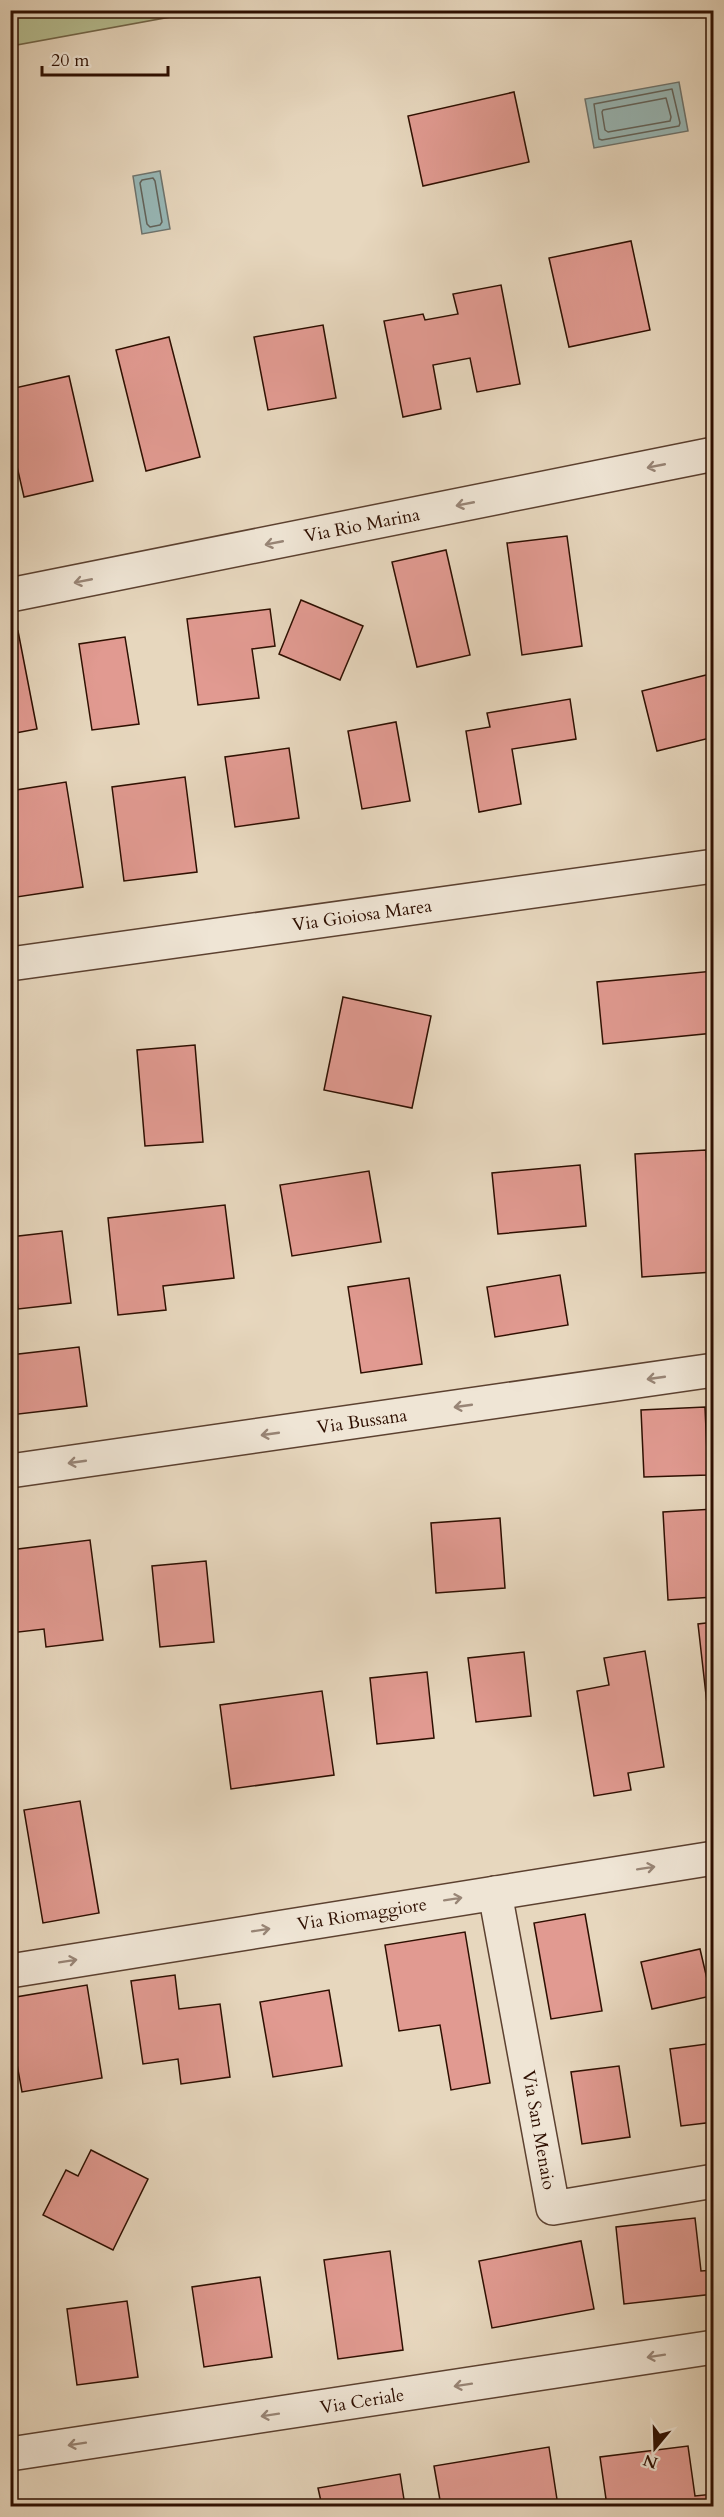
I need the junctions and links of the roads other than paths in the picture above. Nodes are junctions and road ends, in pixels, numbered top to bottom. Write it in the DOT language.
graph roads {
  1 [pos="714,454"];
  2 [pos="10,595"];
  3 [pos="714,866"];
  4 [pos="10,964"];
  5 [pos="714,1370"];
  6 [pos="10,1471"];
  7 [pos="714,1858"];
  8 [pos="495,1893"];
  9 [pos="10,1971"];
  10 [pos="714,2181"];
  11 [pos="714,2347"];
  12 [pos="10,2454"];
  1 -- 2 [label="street, Via Rio Marina, one-way"];
  3 -- 4 [label="street, Via Gioiosa Marea"];
  5 -- 6 [label="street, Via Bussana, one-way"];
  8 -- 7 [label="street, Via Riomaggiore, one-way"];
  9 -- 8 [label="street, Via Riomaggiore, one-way"];
  8 -- 10 [label="street, Via San Menaio"];
  11 -- 12 [label="street, Via Ceriale, one-way"];
}
